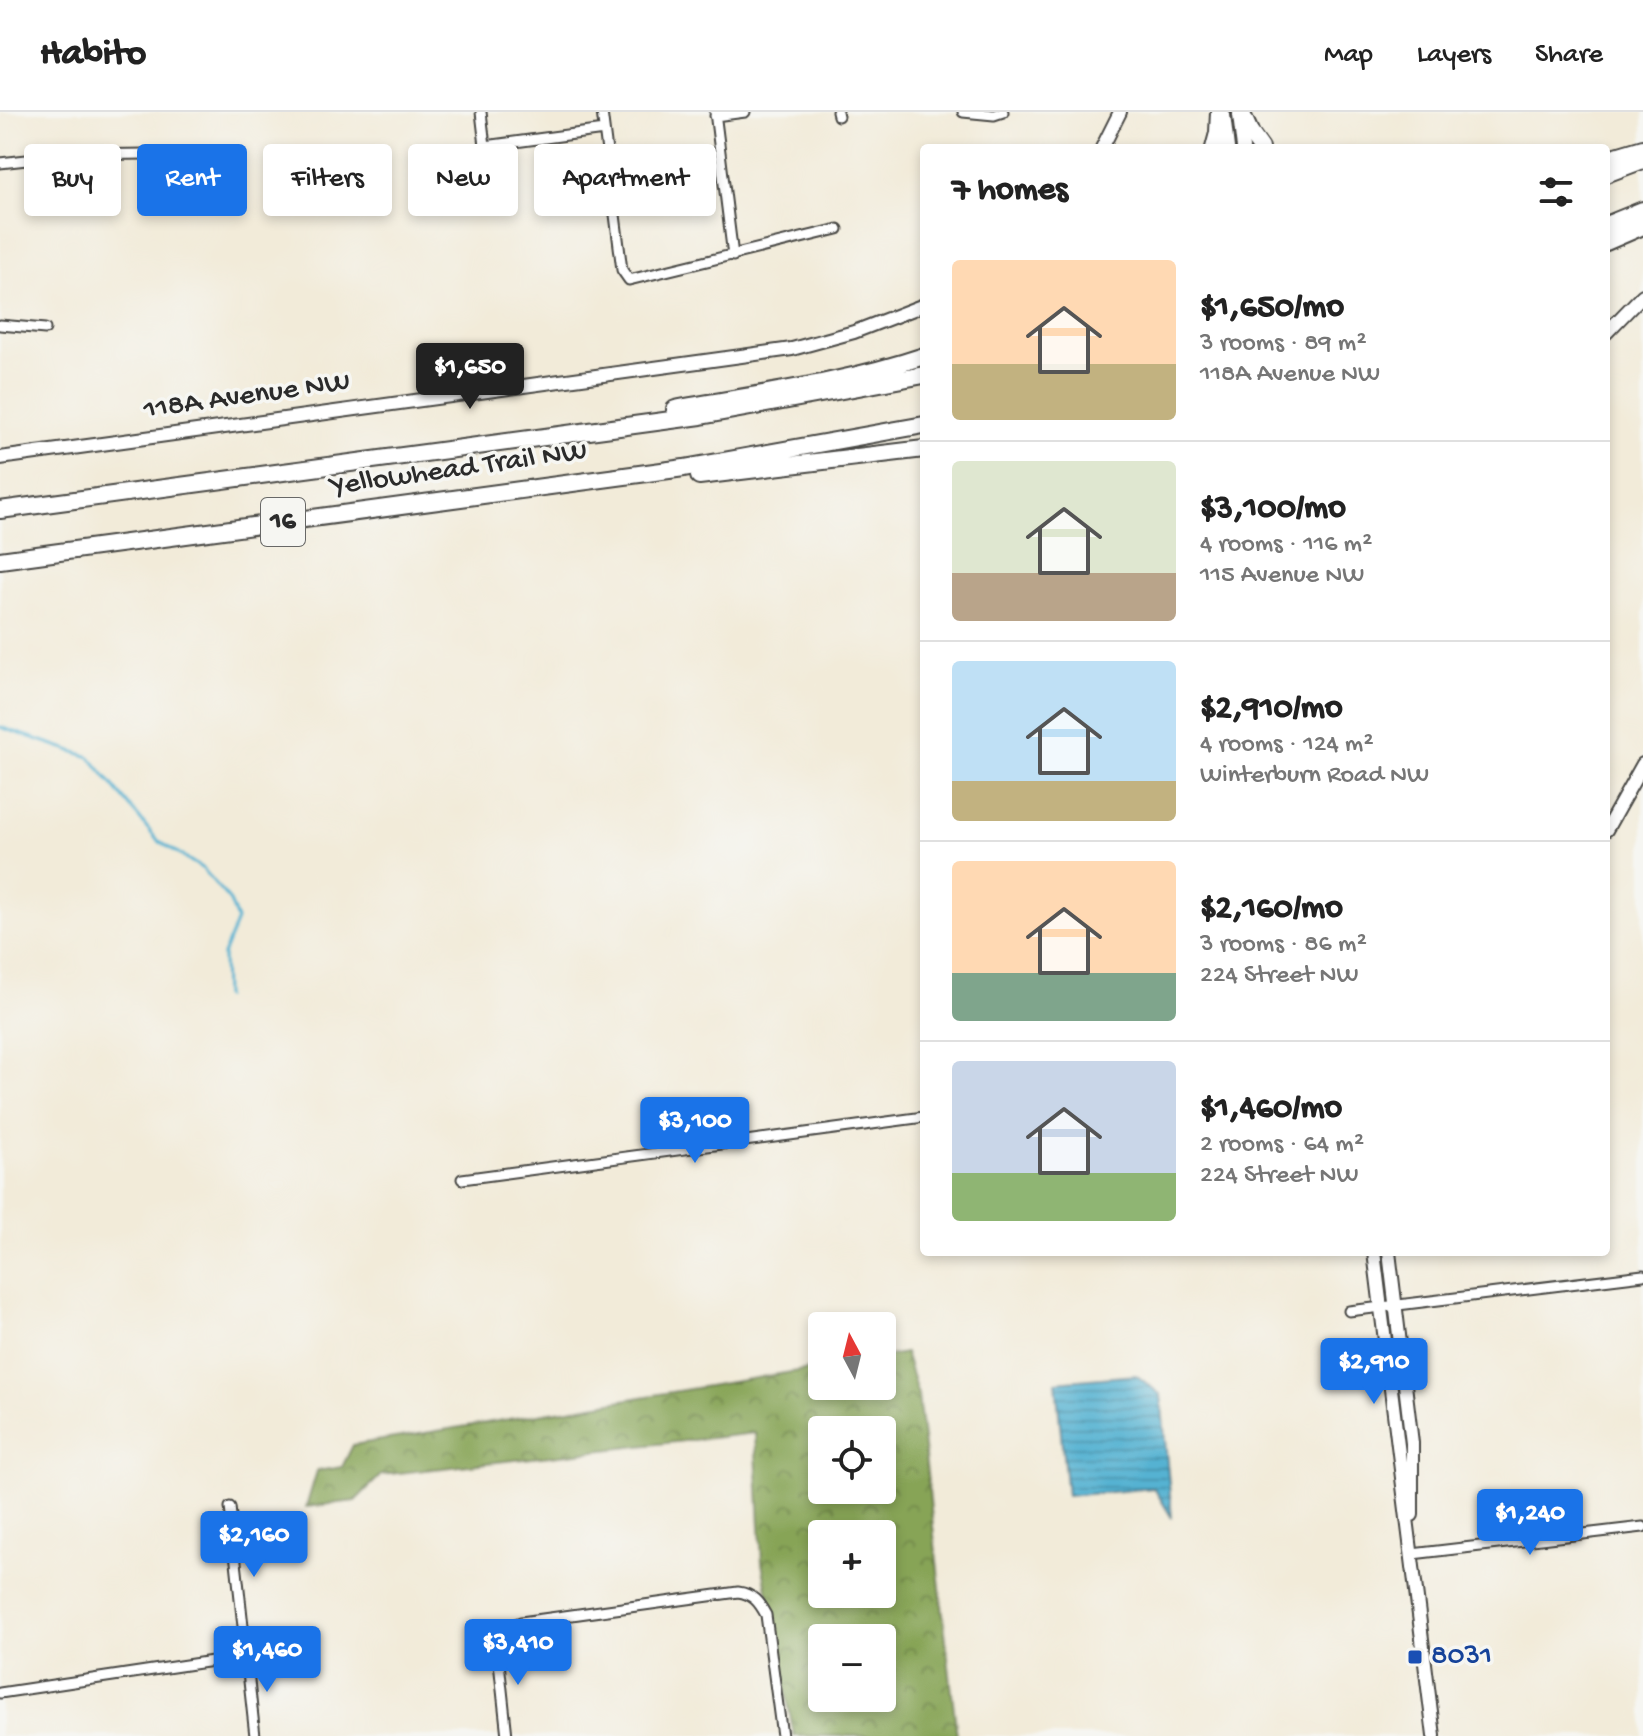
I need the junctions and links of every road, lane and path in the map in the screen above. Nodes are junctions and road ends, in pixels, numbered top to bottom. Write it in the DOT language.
graph roads {
  1 [pos="481,112"];
  2 [pos="602,112"];
  3 [pos="745,112"];
  4 [pos="963,112"];
  5 [pos="1003,112"];
  6 [pos="1120,112"];
  7 [pos="1221,112"];
  8 [pos="1240,112"];
  9 [pos="715,114"];
  10 [pos="604,130"];
  11 [pos="1104,144"];
  12 [pos="1215,144"];
  13 [pos="1227,144"];
  14 [pos="1243,144"];
  15 [pos="1258,144"];
  16 [pos="1643,148"];
  17 [pos="137,154"];
  18 [pos="1610,158"];
  19 [pos="1643,160"];
  20 [pos="0,163"];
  21 [pos="1610,172"];
  22 [pos="1643,210"];
  23 [pos="1610,223"];
  24 [pos="1643,226"];
  25 [pos="838,229"];
  26 [pos="1610,240"];
  27 [pos="733,256"];
  28 [pos="1643,295"];
  29 [pos="920,307"];
  30 [pos="0,325"];
  31 [pos="45,329"];
  32 [pos="1610,329"];
  33 [pos="920,357"];
  34 [pos="920,376"];
  35 [pos="920,426"];
  36 [pos="483,445"];
  37 [pos="920,449"];
  38 [pos="0,458"];
  39 [pos="565,485"];
  40 [pos="0,510"];
  41 [pos="0,560"];
  42 [pos="1643,764"];
  43 [pos="1610,823"];
  44 [pos="920,1118"];
  45 [pos="462,1179"];
  46 [pos="1375,1256"];
  47 [pos="1390,1256"];
  48 [pos="1643,1275"];
  49 [pos="1396,1305"];
  50 [pos="1381,1306"];
  51 [pos="1349,1311"];
  52 [pos="230,1507"];
  53 [pos="1643,1527"];
  54 [pos="1412,1554"];
  55 [pos="246,1656"];
  56 [pos="0,1693"];
  57 [pos="255,1736"];
  58 [pos="507,1736"];
  59 [pos="782,1736"];
  60 [pos="1434,1736"];
  1 -- 10 [label="street"];
  2 -- 10 [label="street"];
  3 -- 9 [label="street"];
  4 -- 5 [label="street"];
  6 -- 11 [label="street"];
  7 -- 12 [label="highway"];
  7 -- 13 [label="street"];
  8 -- 14 [label="street"];
  8 -- 15 [label="highway"];
  9 -- 27 [label="street"];
  10 -- 27 [label="street"];
  16 -- 18 [label="highway"];
  17 -- 20 [label="street"];
  19 -- 21 [label="highway"];
  22 -- 23 [label="highway"];
  24 -- 26 [label="highway"];
  25 -- 27 [label="street"];
  28 -- 32 [label="street"];
  29 -- 38 [label="street, 118A Avenue NW"];
  30 -- 31 [label="street"];
  33 -- 36 [label="highway"];
  34 -- 36 [label="highway, Yellowhead Trail NW / 16"];
  35 -- 39 [label="highway, Yellowhead Trail NW / 16"];
  36 -- 40 [label="highway, Yellowhead Trail NW / 16"];
  37 -- 39 [label="highway"];
  39 -- 41 [label="highway, Yellowhead Trail NW / 16"];
  42 -- 43 [label="street"];
  44 -- 45 [label="street"];
  46 -- 50 [label="street"];
  47 -- 49 [label="street"];
  48 -- 49 [label="street"];
  49 -- 50 [label="street"];
  49 -- 54 [label="street"];
  50 -- 51 [label="street"];
  50 -- 54 [label="street"];
  52 -- 55 [label="street"];
  53 -- 54 [label="street"];
  54 -- 60 [label="street"];
  55 -- 56 [label="street"];
  55 -- 57 [label="street"];
  58 -- 59 [label="street"];
}
